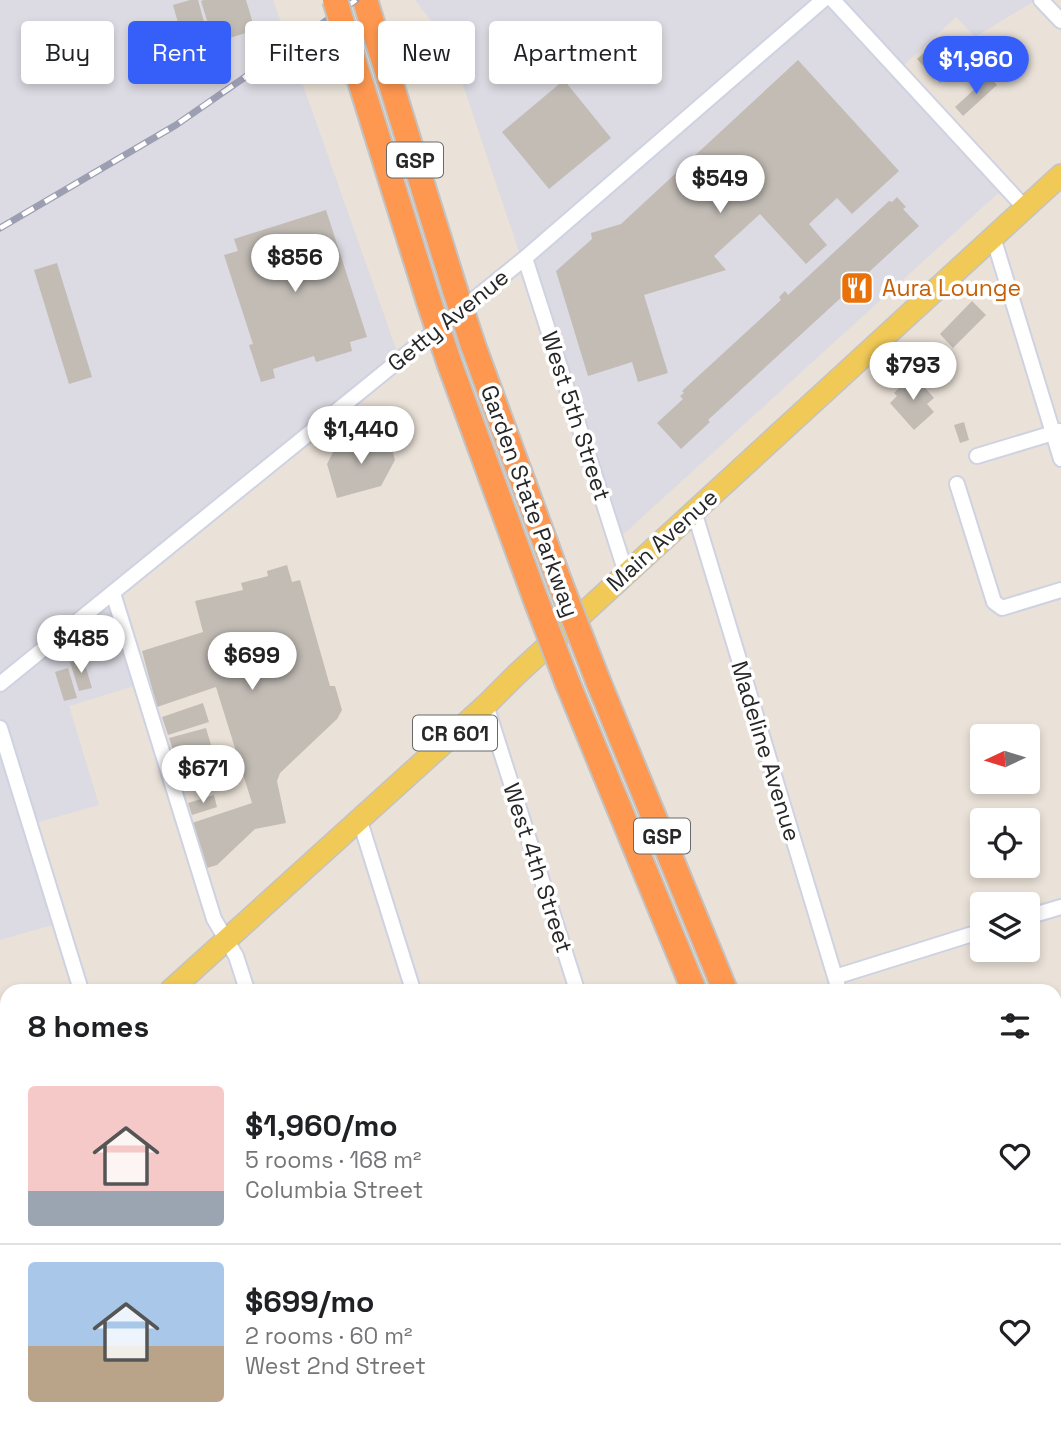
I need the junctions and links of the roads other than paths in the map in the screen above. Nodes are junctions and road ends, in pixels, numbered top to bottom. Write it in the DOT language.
graph roads {
  1 [pos="335,0"];
  2 [pos="365,0"];
  3 [pos="823,0"];
  4 [pos="833,0"];
  5 [pos="1041,0"];
  6 [pos="1061,21"];
  7 [pos="1061,175"];
  8 [pos="1026,208"];
  9 [pos="993,237"];
  10 [pos="525,258"];
  11 [pos="1057,432"];
  12 [pos="977,456"];
  13 [pos="1061,459"];
  14 [pos="957,484"];
  15 [pos="694,511"];
  16 [pos="626,573"];
  17 [pos="1061,590"];
  18 [pos="113,593"];
  19 [pos="0,684"];
  20 [pos="486,705"];
  21 [pos="0,728"];
  22 [pos="359,818"];
  23 [pos="1061,907"];
  24 [pos="1040,913"];
  25 [pos="970,935"];
  26 [pos="227,940"];
  27 [pos="79,984"];
  28 [pos="178,984"];
  29 [pos="245,984"];
  30 [pos="411,984"];
  31 [pos="575,984"];
  32 [pos="692,984"];
  33 [pos="723,984"];
  34 [pos="837,984"];
  1 -- 32 [label="highway, Garden State Parkway / GSP, bridge"];
  2 -- 33 [label="highway, Garden State Parkway / GSP, bridge"];
  3 -- 10 [label="street, Getty Avenue"];
  4 -- 8 [label="street"];
  5 -- 6 [label="street"];
  7 -- 8 [label="main road, Main Avenue / CR 601"];
  8 -- 9 [label="main road, Main Avenue / CR 601"];
  9 -- 11 [label="street"];
  9 -- 15 [label="main road, Main Avenue / CR 601"];
  10 -- 16 [label="street, West 5th Street"];
  10 -- 18 [label="street, Getty Avenue"];
  11 -- 12 [label="street"];
  11 -- 13 [label="street"];
  14 -- 17 [label="street"];
  15 -- 16 [label="main road, Main Avenue / CR 601"];
  15 -- 34 [label="street, Madeline Avenue"];
  16 -- 20 [label="main road, Main Avenue / CR 601"];
  18 -- 19 [label="street, Getty Avenue"];
  18 -- 26 [label="street"];
  20 -- 22 [label="main road, Main Avenue / CR 601"];
  20 -- 31 [label="street, West 4th Street"];
  21 -- 27 [label="street"];
  22 -- 26 [label="main road, Main Avenue / CR 601"];
  22 -- 30 [label="street"];
  23 -- 24 [label="street"];
  25 -- 34 [label="street"];
  26 -- 28 [label="main road, Main Avenue / CR 601"];
  26 -- 29 [label="street"];
}
